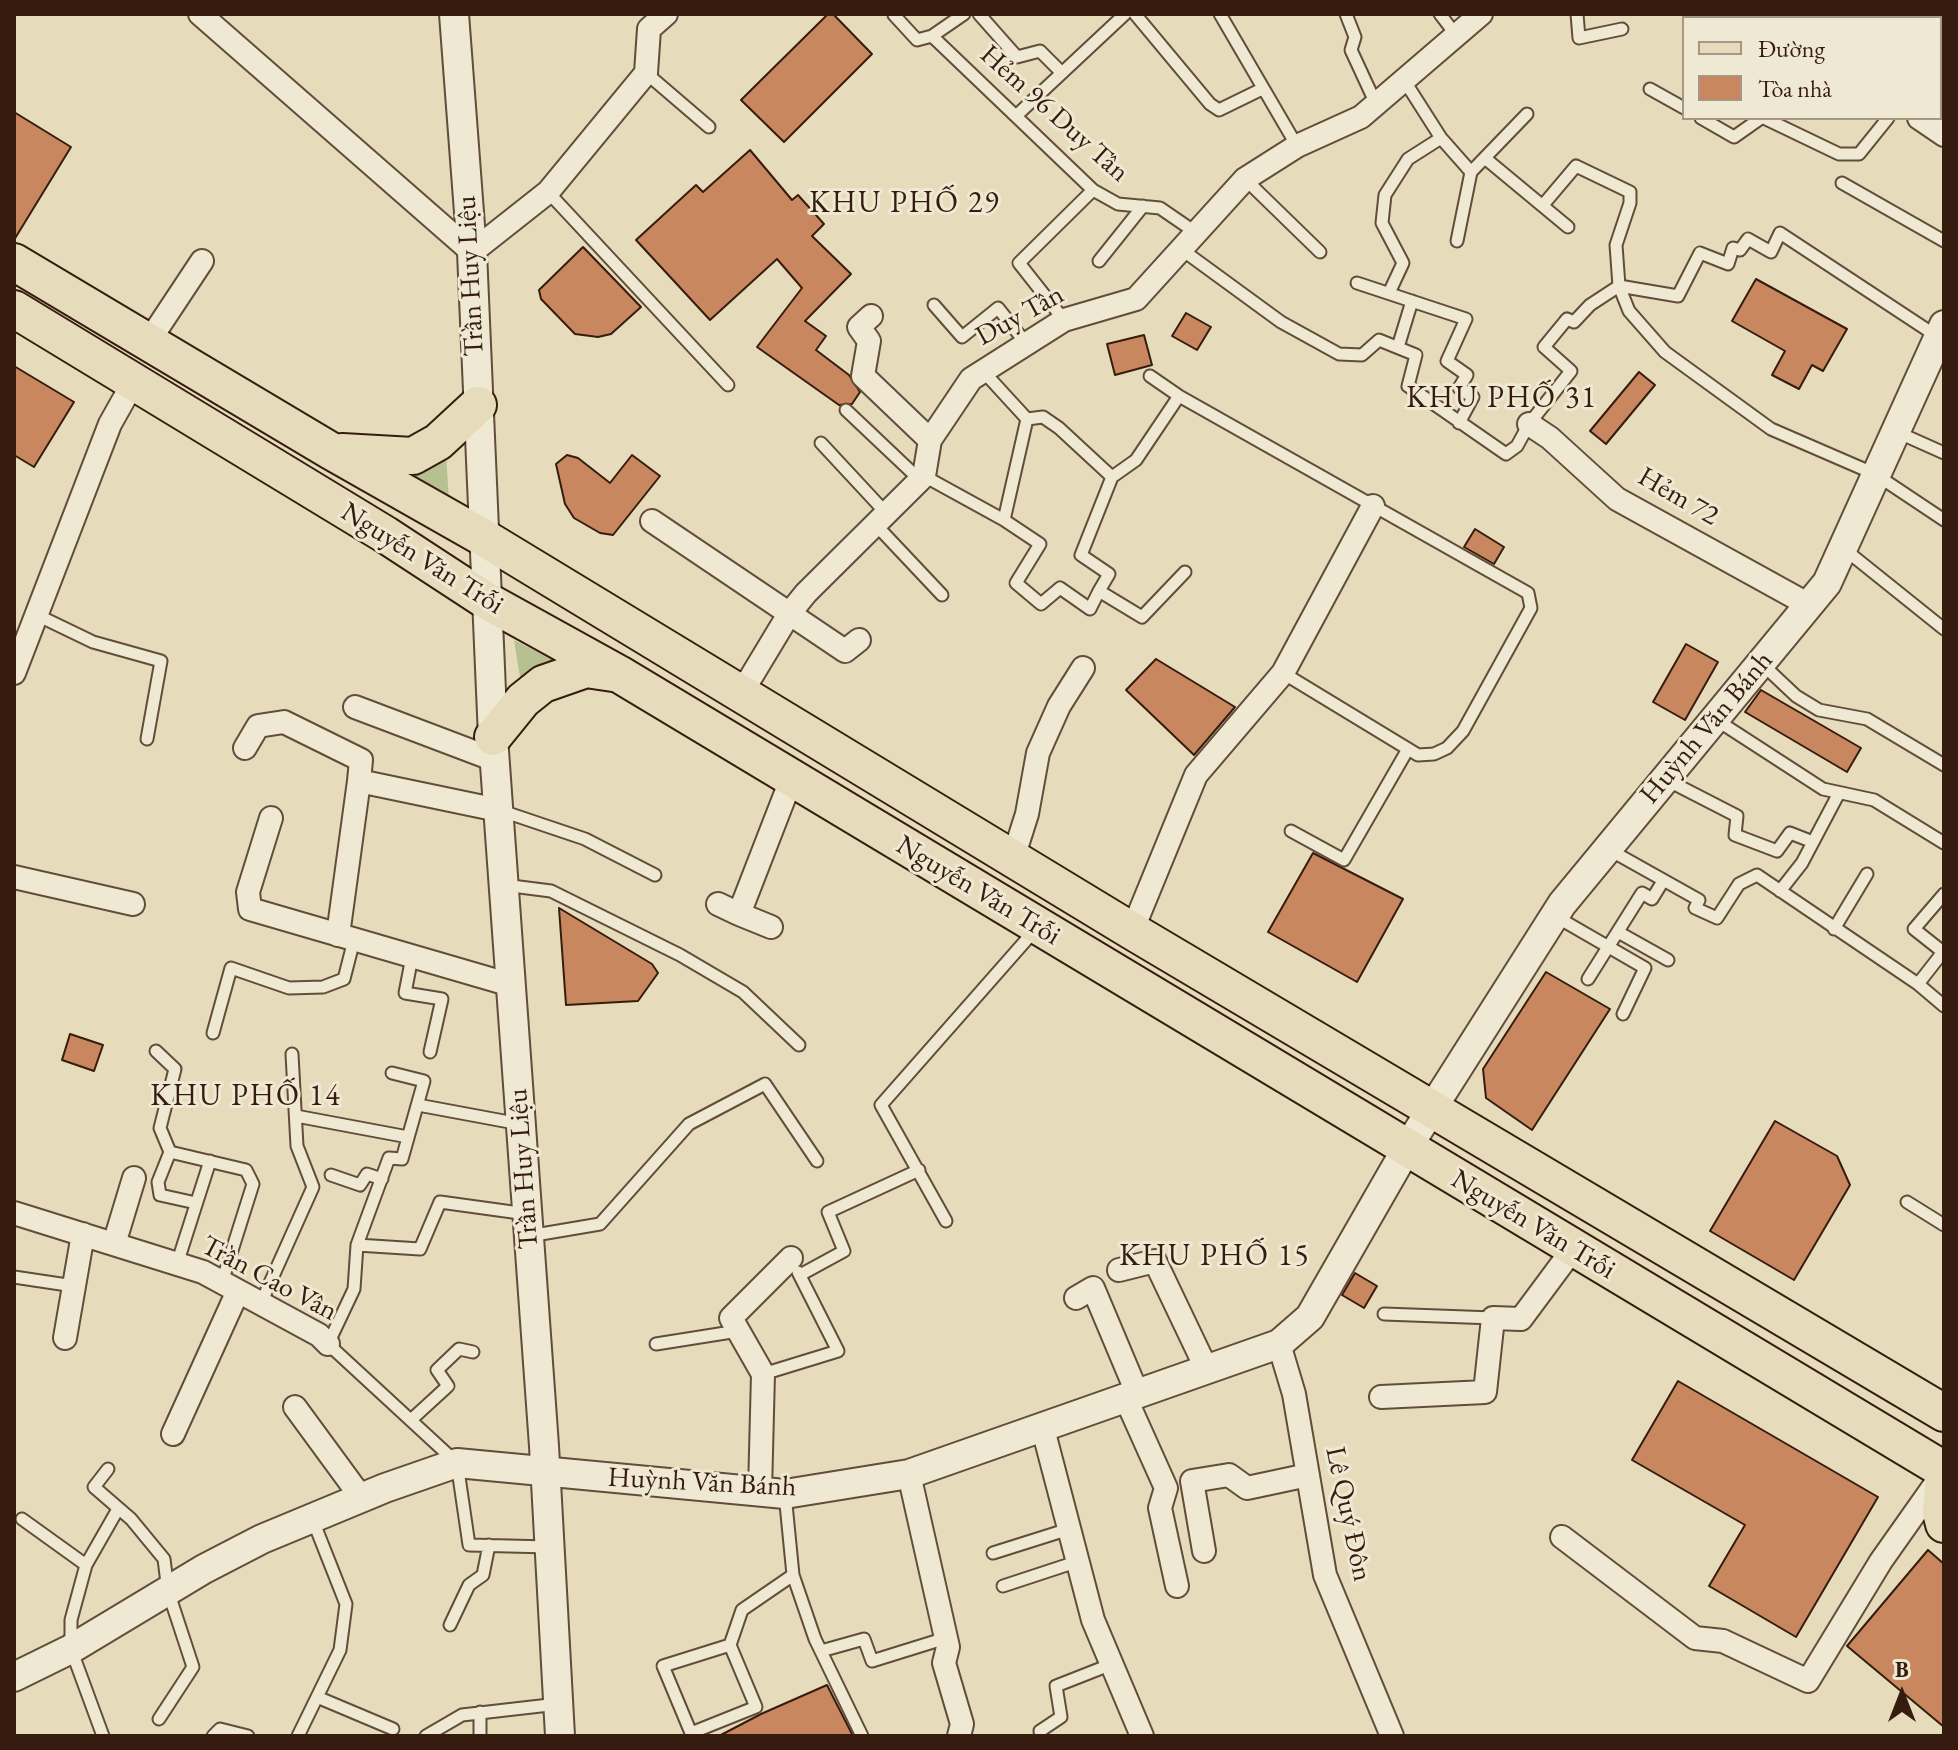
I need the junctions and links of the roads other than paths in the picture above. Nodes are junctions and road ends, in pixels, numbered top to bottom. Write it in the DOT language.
graph roads {
  1 [pos="200,14"];
  2 [pos="454,14"];
  3 [pos="666,14"];
  4 [pos="964,14"];
  5 [pos="979,14"];
  6 [pos="1125,14"];
  7 [pos="1136,14"];
  8 [pos="1220,14"];
  9 [pos="1346,14"];
  10 [pos="1440,14"];
  11 [pos="1481,14"];
  12 [pos="1577,14"];
  13 [pos="894,15"];
  14 [pos="1622,29"];
  15 [pos="1456,35"];
  16 [pos="932,36"];
  17 [pos="646,73"];
  18 [pos="1062,73"];
  19 [pos="1404,80"];
  20 [pos="1262,89"];
  21 [pos="1650,89"];
  22 [pos="1376,104"];
  23 [pos="1682,107"];
  24 [pos="1527,114"];
  25 [pos="1017,115"];
  26 [pos="1704,120"];
  27 [pos="1760,120"];
  28 [pos="1767,120"];
  29 [pos="1886,120"];
  30 [pos="1922,120"];
  31 [pos="709,127"];
  32 [pos="1944,135"];
  33 [pos="1441,138"];
  34 [pos="1297,146"];
  35 [pos="1486,159"];
  36 [pos="1471,172"];
  37 [pos="1245,179"];
  38 [pos="1842,183"];
  39 [pos="1093,190"];
  40 [pos="548,192"];
  41 [pos="1543,205"];
  42 [pos="1143,206"];
  43 [pos="1568,227"];
  44 [pos="1188,241"];
  45 [pos="1457,241"];
  46 [pos="1944,241"];
  47 [pos="472,252"];
  48 [pos="1320,252"];
  49 [pos="202,261"];
  50 [pos="1099,261"];
  51 [pos="14,262"];
  52 [pos="1357,283"];
  53 [pos="1619,286"];
  54 [pos="1389,293"];
  55 [pos="1412,301"];
  56 [pos="934,305"];
  57 [pos="14,309"];
  58 [pos="871,316"];
  59 [pos="1064,320"];
  60 [pos="1941,332"];
  61 [pos="149,341"];
  62 [pos="1025,342"];
  63 [pos="1398,347"];
  64 [pos="983,371"];
  65 [pos="1150,376"];
  66 [pos="133,383"];
  67 [pos="728,385"];
  68 [pos="1179,396"];
  69 [pos="478,405"];
  70 [pos="846,410"];
  71 [pos="1027,419"];
  72 [pos="1459,423"];
  73 [pos="1529,424"];
  74 [pos="1895,431"];
  75 [pos="930,440"];
  76 [pos="821,443"];
  77 [pos="331,451"];
  78 [pos="1944,453"];
  79 [pos="1875,474"];
  80 [pos="1112,477"];
  81 [pos="922,478"];
  82 [pos="1373,506"];
  83 [pos="882,519"];
  84 [pos="1004,520"];
  85 [pos="1944,520"];
  86 [pos="652,521"];
  87 [pos="486,539"];
  88 [pos="1842,548"];
  89 [pos="1185,572"];
  90 [pos="1099,591"];
  91 [pos="942,595"];
  92 [pos="487,601"];
  93 [pos="1809,605"];
  94 [pos="789,614"];
  95 [pos="37,615"];
  96 [pos="1944,629"];
  97 [pos="859,640"];
  98 [pos="1761,663"];
  99 [pos="1083,668"];
  100 [pos="14,673"];
  101 [pos="1283,673"];
  102 [pos="619,674"];
  103 [pos="742,692"];
  104 [pos="355,707"];
  105 [pos="1715,719"];
  106 [pos="147,739"];
  107 [pos="245,748"];
  108 [pos="494,749"];
  109 [pos="1408,749"];
  110 [pos="1944,765"];
  111 [pos="1665,779"];
  112 [pos="791,780"];
  113 [pos="359,781"];
  114 [pos="1839,793"];
  115 [pos="498,810"];
  116 [pos="271,818"];
  117 [pos="1291,831"];
  118 [pos="1813,842"];
  119 [pos="1944,843"];
  120 [pos="1607,849"];
  121 [pos="1013,858"];
  122 [pos="1867,874"];
  123 [pos="655,875"];
  124 [pos="14,877"];
  125 [pos="1663,881"];
  126 [pos="504,885"];
  127 [pos="1780,891"];
  128 [pos="1944,894"];
  129 [pos="133,904"];
  130 [pos="718,904"];
  131 [pos="739,914"];
  132 [pos="1554,916"];
  133 [pos="771,927"];
  134 [pos="1038,927"];
  135 [pos="1834,929"];
  136 [pos="1132,931"];
  137 [pos="1618,932"];
  138 [pos="346,938"];
  139 [pos="1608,947"];
  140 [pos="412,957"];
  141 [pos="1668,960"];
  142 [pos="1588,979"];
  143 [pos="1918,984"];
  144 [pos="511,985"];
  145 [pos="1944,1006"];
  146 [pos="1623,1014"];
  147 [pos="213,1033"];
  148 [pos="799,1045"];
  149 [pos="156,1051"];
  150 [pos="430,1052"];
  151 [pos="292,1054"];
  152 [pos="392,1073"];
  153 [pos="418,1105"];
  154 [pos="1431,1109"];
  155 [pos="296,1116"];
  156 [pos="520,1124"];
  157 [pos="408,1137"];
  158 [pos="1407,1148"];
  159 [pos="170,1152"];
  160 [pos="210,1161"];
  161 [pos="817,1161"];
  162 [pos="919,1170"];
  163 [pos="331,1175"];
  164 [pos="134,1178"];
  165 [pos="382,1179"];
  166 [pos="1907,1202"];
  167 [pos="196,1203"];
  168 [pos="14,1213"];
  169 [pos="946,1221"];
  170 [pos="528,1225"];
  171 [pos="1944,1225"];
  172 [pos="83,1234"];
  173 [pos="114,1244"];
  174 [pos="357,1245"];
  175 [pos="1573,1249"];
  176 [pos="177,1264"];
  177 [pos="796,1266"];
  178 [pos="1119,1270"];
  179 [pos="14,1277"];
  180 [pos="74,1286"];
  181 [pos="230,1286"];
  182 [pos="1076,1298"];
  183 [pos="261,1303"];
  184 [pos="1384,1314"];
  185 [pos="1493,1318"];
  186 [pos="738,1331"];
  187 [pos="65,1338"];
  188 [pos="328,1344"];
  189 [pos="656,1344"];
  190 [pos="1279,1344"];
  191 [pos="473,1352"];
  192 [pos="1207,1370"];
  193 [pos="763,1374"];
  194 [pos="1132,1397"];
  195 [pos="1381,1397"];
  196 [pos="295,1407"];
  197 [pos="1944,1413"];
  198 [pos="412,1419"];
  199 [pos="1043,1429"];
  200 [pos="173,1434"];
  201 [pos="457,1463"];
  202 [pos="108,1469"];
  203 [pos="1944,1471"];
  204 [pos="546,1473"];
  205 [pos="909,1474"];
  206 [pos="1308,1475"];
  207 [pos="1944,1478"];
  208 [pos="772,1492"];
  209 [pos="361,1497"];
  210 [pos="118,1509"];
  211 [pos="312,1517"];
  212 [pos="22,1519"];
  213 [pos="1944,1524"];
  214 [pos="1069,1529"];
  215 [pos="1562,1537"];
  216 [pos="489,1545"];
  217 [pos="549,1547"];
  218 [pos="1204,1551"];
  219 [pos="993,1553"];
  220 [pos="1079,1561"];
  221 [pos="86,1565"];
  222 [pos="793,1575"];
  223 [pos="1003,1586"];
  224 [pos="1177,1586"];
  225 [pos="168,1591"];
  226 [pos="450,1625"];
  227 [pos="946,1638"];
  228 [pos="730,1645"];
  229 [pos="71,1649"];
  230 [pos="821,1651"];
  231 [pos="1112,1664"];
  232 [pos="14,1677"];
  233 [pos="317,1697"];
  234 [pos="558,1704"];
  235 [pos="480,1712"];
  236 [pos="159,1719"];
  237 [pos="393,1729"];
  238 [pos="103,1736"];
  239 [pos="213,1736"];
  240 [pos="248,1736"];
  241 [pos="298,1736"];
  242 [pos="426,1736"];
  243 [pos="480,1736"];
  244 [pos="560,1736"];
  245 [pos="862,1736"];
  246 [pos="959,1736"];
  247 [pos="1041,1736"];
  248 [pos="1142,1736"];
  249 [pos="1392,1736"];
  1 -- 47 [label="street"];
  2 -- 47 [label="street, Trần Huy Liệu"];
  3 -- 17 [label="street"];
  4 -- 16 [label="lane"];
  5 -- 18 [label="lane"];
  6 -- 18 [label="lane"];
  7 -- 20 [label="lane"];
  8 -- 20 [label="lane"];
  9 -- 22 [label="lane"];
  10 -- 15 [label="lane"];
  11 -- 15 [label="street, Duy Tân"];
  12 -- 14 [label="lane"];
  13 -- 16 [label="lane, Hẻm 96 Duy Tân"];
  15 -- 19 [label="street, Duy Tân"];
  16 -- 25 [label="lane, Hẻm 96 Duy Tân"];
  17 -- 31 [label="lane"];
  17 -- 40 [label="street"];
  18 -- 25 [label="lane"];
  19 -- 22 [label="street, Duy Tân"];
  19 -- 33 [label="lane"];
  20 -- 34 [label="lane"];
  21 -- 23 [label="lane"];
  22 -- 34 [label="street, Duy Tân"];
  24 -- 35 [label="lane"];
  25 -- 39 [label="lane, Hẻm 96 Duy Tân"];
  26 -- 27 [label="lane"];
  28 -- 29 [label="lane"];
  30 -- 32 [label="street"];
  33 -- 36 [label="lane"];
  33 -- 54 [label="lane"];
  34 -- 37 [label="street, Duy Tân"];
  35 -- 36 [label="lane"];
  35 -- 41 [label="lane"];
  36 -- 45 [label="lane"];
  37 -- 44 [label="street, Duy Tân"];
  37 -- 48 [label="lane"];
  38 -- 46 [label="lane"];
  39 -- 42 [label="lane, Hẻm 96 Duy Tân"];
  39 -- 59 [label="lane"];
  40 -- 47 [label="street"];
  40 -- 67 [label="lane"];
  41 -- 43 [label="lane"];
  41 -- 53 [label="lane"];
  42 -- 44 [label="lane, Hẻm 96 Duy Tân"];
  42 -- 50 [label="lane"];
  44 -- 59 [label="street, Duy Tân"];
  44 -- 63 [label="lane, Hẻm 96 Duy Tân"];
  47 -- 69 [label="street, Trần Huy Liệu"];
  49 -- 61 [label="street"];
  51 -- 61 [label="main road, Nguyễn Văn Trỗi"];
  52 -- 54 [label="lane"];
  53 -- 60 [label="lane"];
  53 -- 73 [label="lane"];
  53 -- 79 [label="lane"];
  54 -- 55 [label="lane"];
  55 -- 63 [label="lane"];
  55 -- 72 [label="lane"];
  56 -- 62 [label="lane"];
  57 -- 66 [label="main road, Nguyễn Văn Trỗi"];
  58 -- 75 [label="street"];
  59 -- 62 [label="street, Duy Tân"];
  60 -- 74 [label="street, Huỳnh Văn Bánh"];
  61 -- 77 [label="main road, Nguyễn Văn Trỗi"];
  62 -- 64 [label="street, Duy Tân"];
  63 -- 72 [label="lane"];
  64 -- 71 [label="lane"];
  64 -- 75 [label="street, Duy Tân"];
  65 -- 68 [label="lane"];
  66 -- 92 [label="main road, Nguyễn Văn Trỗi"];
  66 -- 95 [label="street"];
  68 -- 80 [label="lane"];
  68 -- 82 [label="lane"];
  69 -- 77 [label="main road"];
  69 -- 87 [label="street, Trần Huy Liệu"];
  70 -- 81 [label="lane"];
  71 -- 80 [label="lane"];
  71 -- 84 [label="lane"];
  72 -- 73 [label="lane"];
  73 -- 93 [label="street, Hẻm 72"];
  74 -- 78 [label="lane"];
  74 -- 79 [label="street, Huỳnh Văn Bánh"];
  75 -- 81 [label="street, Duy Tân"];
  76 -- 83 [label="lane"];
  77 -- 87 [label="main road, Nguyễn Văn Trỗi"];
  79 -- 85 [label="lane"];
  79 -- 88 [label="street, Huỳnh Văn Bánh"];
  80 -- 90 [label="lane"];
  81 -- 83 [label="street"];
  81 -- 84 [label="lane"];
  82 -- 101 [label="street"];
  82 -- 109 [label="lane"];
  83 -- 91 [label="lane"];
  83 -- 94 [label="street"];
  84 -- 90 [label="lane"];
  86 -- 94 [label="street"];
  87 -- 92 [label="street, Trần Huy Liệu"];
  87 -- 103 [label="main road, Nguyễn Văn Trỗi"];
  88 -- 93 [label="street, Huỳnh Văn Bánh"];
  88 -- 96 [label="lane"];
  89 -- 90 [label="lane"];
  92 -- 102 [label="main road, Nguyễn Văn Trỗi"];
  92 -- 108 [label="street, Trần Huy Liệu"];
  93 -- 98 [label="street, Huỳnh Văn Bánh"];
  94 -- 97 [label="street"];
  94 -- 103 [label="street"];
  95 -- 100 [label="street"];
  95 -- 106 [label="lane"];
  98 -- 105 [label="street, Huỳnh Văn Bánh"];
  98 -- 110 [label="lane"];
  99 -- 121 [label="street"];
  101 -- 109 [label="lane"];
  101 -- 136 [label="street"];
  102 -- 108 [label="main road"];
  102 -- 112 [label="main road, Nguyễn Văn Trỗi"];
  103 -- 121 [label="main road, Nguyễn Văn Trỗi"];
  104 -- 108 [label="street"];
  105 -- 111 [label="street, Huỳnh Văn Bánh"];
  105 -- 114 [label="lane"];
  107 -- 113 [label="street"];
  108 -- 115 [label="street, Trần Huy Liệu"];
  109 -- 117 [label="lane"];
  111 -- 118 [label="lane"];
  111 -- 120 [label="street, Huỳnh Văn Bánh"];
  112 -- 131 [label="street"];
  112 -- 134 [label="main road, Nguyễn Văn Trỗi"];
  113 -- 115 [label="street"];
  113 -- 138 [label="street"];
  114 -- 118 [label="lane"];
  114 -- 119 [label="lane"];
  115 -- 123 [label="lane"];
  115 -- 126 [label="street, Trần Huy Liệu"];
  116 -- 138 [label="street"];
  118 -- 127 [label="lane"];
  120 -- 125 [label="lane"];
  120 -- 132 [label="street, Huỳnh Văn Bánh"];
  121 -- 136 [label="main road, Nguyễn Văn Trỗi"];
  122 -- 135 [label="lane"];
  124 -- 129 [label="street"];
  125 -- 127 [label="lane"];
  125 -- 137 [label="lane"];
  126 -- 144 [label="street, Trần Huy Liệu"];
  126 -- 148 [label="lane"];
  127 -- 135 [label="lane"];
  128 -- 143 [label="lane"];
  130 -- 131 [label="street"];
  131 -- 133 [label="street"];
  132 -- 139 [label="lane"];
  132 -- 154 [label="street, Huỳnh Văn Bánh"];
  134 -- 158 [label="main road, Nguyễn Văn Trỗi"];
  134 -- 162 [label="lane"];
  135 -- 143 [label="lane"];
  136 -- 154 [label="main road, Nguyễn Văn Trỗi"];
  137 -- 139 [label="lane"];
  137 -- 141 [label="lane"];
  138 -- 140 [label="street"];
  138 -- 147 [label="lane"];
  139 -- 142 [label="lane"];
  139 -- 146 [label="lane"];
  140 -- 144 [label="street"];
  140 -- 150 [label="lane"];
  143 -- 145 [label="lane"];
  144 -- 156 [label="street, Trần Huy Liệu"];
  149 -- 159 [label="lane"];
  151 -- 155 [label="lane"];
  152 -- 153 [label="lane"];
  153 -- 156 [label="lane"];
  153 -- 157 [label="lane"];
  154 -- 158 [label="street, Huỳnh Văn Bánh"];
  154 -- 197 [label="main road, Nguyễn Văn Trỗi"];
  155 -- 157 [label="lane"];
  155 -- 183 [label="lane"];
  156 -- 170 [label="street, Trần Huy Liệu"];
  157 -- 165 [label="lane"];
  158 -- 175 [label="main road, Nguyễn Văn Trỗi"];
  158 -- 190 [label="street, Huỳnh Văn Bánh"];
  159 -- 160 [label="lane"];
  159 -- 167 [label="lane"];
  160 -- 167 [label="lane"];
  160 -- 181 [label="lane"];
  161 -- 170 [label="lane"];
  162 -- 169 [label="lane"];
  162 -- 177 [label="lane"];
  163 -- 165 [label="lane"];
  164 -- 173 [label="street"];
  165 -- 174 [label="lane"];
  166 -- 171 [label="lane"];
  167 -- 176 [label="lane"];
  168 -- 172 [label="street, Trần Cao Vân"];
  170 -- 174 [label="lane"];
  170 -- 204 [label="street, Trần Huy Liệu"];
  172 -- 173 [label="street, Trần Cao Vân"];
  172 -- 180 [label="street"];
  173 -- 176 [label="street, Trần Cao Vân"];
  174 -- 188 [label="lane"];
  175 -- 185 [label="street"];
  175 -- 203 [label="main road, Nguyễn Văn Trỗi"];
  176 -- 181 [label="street, Trần Cao Vân"];
  177 -- 186 [label="street"];
  177 -- 193 [label="lane"];
  178 -- 192 [label="street"];
  179 -- 180 [label="lane"];
  180 -- 187 [label="street"];
  181 -- 183 [label="street, Trần Cao Vân"];
  181 -- 200 [label="street"];
  182 -- 194 [label="street"];
  183 -- 188 [label="street, Trần Cao Vân"];
  184 -- 185 [label="lane"];
  185 -- 195 [label="street"];
  186 -- 189 [label="lane"];
  186 -- 193 [label="street"];
  188 -- 198 [label="lane, Trần Cao Vân"];
  190 -- 192 [label="street, Huỳnh Văn Bánh"];
  190 -- 206 [label="street, Lê Quý Ðôn"];
  191 -- 198 [label="lane"];
  192 -- 194 [label="street, Huỳnh Văn Bánh"];
  193 -- 208 [label="street"];
  194 -- 199 [label="street, Huỳnh Văn Bánh"];
  194 -- 224 [label="street"];
  196 -- 209 [label="street"];
  198 -- 201 [label="lane, Trần Cao Vân"];
  199 -- 205 [label="street, Huỳnh Văn Bánh"];
  199 -- 214 [label="street"];
  201 -- 204 [label="street, Huỳnh Văn Bánh"];
  201 -- 209 [label="street, Huỳnh Văn Bánh"];
  201 -- 216 [label="lane"];
  202 -- 210 [label="lane"];
  203 -- 215 [label="street"];
  204 -- 208 [label="street, Huỳnh Văn Bánh"];
  204 -- 217 [label="street, Trần Huy Liệu"];
  205 -- 208 [label="street, Huỳnh Văn Bánh"];
  205 -- 227 [label="street"];
  206 -- 218 [label="street"];
  206 -- 249 [label="street, Lê Quý Ðôn"];
  207 -- 213 [label="main road"];
  208 -- 222 [label="lane"];
  209 -- 211 [label="street, Huỳnh Văn Bánh"];
  210 -- 221 [label="lane"];
  210 -- 225 [label="lane"];
  211 -- 225 [label="street, Huỳnh Văn Bánh"];
  211 -- 233 [label="lane"];
  212 -- 221 [label="lane"];
  214 -- 219 [label="lane"];
  214 -- 220 [label="street"];
  216 -- 217 [label="lane"];
  216 -- 226 [label="lane"];
  217 -- 234 [label="street, Trần Huy Liệu"];
  220 -- 223 [label="lane"];
  220 -- 231 [label="street"];
  221 -- 229 [label="lane"];
  222 -- 228 [label="lane"];
  222 -- 230 [label="lane"];
  225 -- 229 [label="street, Huỳnh Văn Bánh"];
  225 -- 236 [label="lane"];
  227 -- 230 [label="lane"];
  227 -- 246 [label="street"];
  228 -- 228 [label="lane"];
  229 -- 232 [label="street, Huỳnh Văn Bánh"];
  229 -- 238 [label="lane"];
  230 -- 245 [label="lane"];
  231 -- 247 [label="lane"];
  231 -- 248 [label="street"];
  233 -- 237 [label="lane"];
  233 -- 241 [label="lane"];
  234 -- 235 [label="lane"];
  234 -- 244 [label="street, Trần Huy Liệu"];
  235 -- 242 [label="lane"];
  235 -- 243 [label="lane"];
  239 -- 240 [label="lane"];
}
